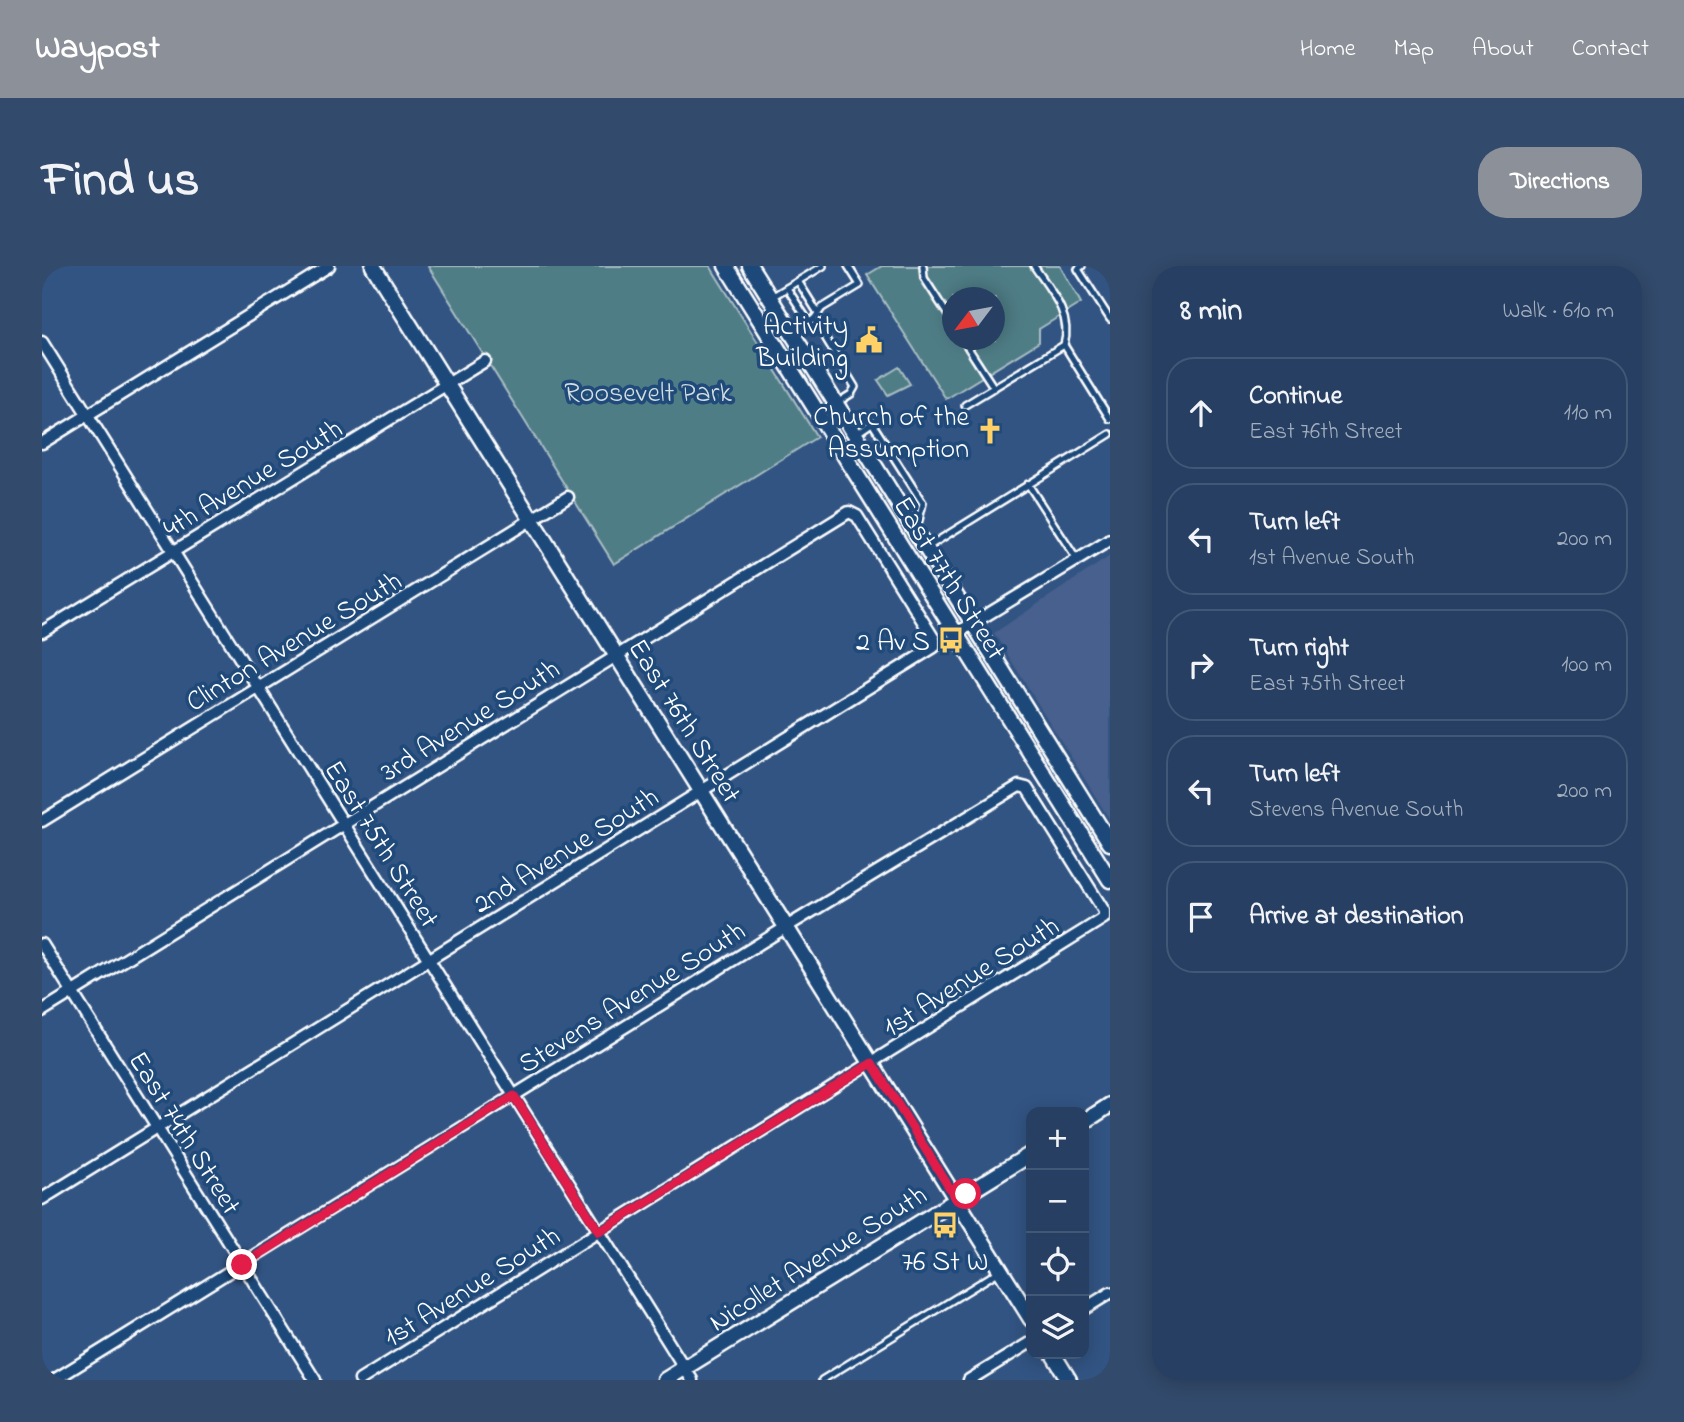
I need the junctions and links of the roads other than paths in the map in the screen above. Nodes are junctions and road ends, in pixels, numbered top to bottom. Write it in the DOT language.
graph roads {
  1 [pos="328,266"];
  2 [pos="373,266"];
  3 [pos="726,266"];
  4 [pos="750,266"];
  5 [pos="823,266"];
  6 [pos="848,266"];
  7 [pos="923,266"];
  8 [pos="1034,266"];
  9 [pos="1082,266"];
  10 [pos="798,281"];
  11 [pos="787,288"];
  12 [pos="770,298"];
  13 [pos="942,306"];
  14 [pos="818,313"];
  15 [pos="1110,319"];
  16 [pos="811,321"];
  17 [pos="792,332"];
  18 [pos="42,342"];
  19 [pos="1064,345"];
  20 [pos="969,350"];
  21 [pos="485,361"];
  22 [pos="446,385"];
  23 [pos="994,388"];
  24 [pos="836,404"];
  25 [pos="965,405"];
  26 [pos="89,414"];
  27 [pos="819,414"];
  28 [pos="1110,419"];
  29 [pos="1110,434"];
  30 [pos="855,435"];
  31 [pos="42,443"];
  32 [pos="1028,484"];
  33 [pos="568,497"];
  34 [pos="531,521"];
  35 [pos="916,532"];
  36 [pos="1110,540"];
  37 [pos="926,548"];
  38 [pos="174,550"];
  39 [pos="1077,560"];
  40 [pos="973,623"];
  41 [pos="42,632"];
  42 [pos="957,633"];
  43 [pos="934,647"];
  44 [pos="617,655"];
  45 [pos="259,687"];
  46 [pos="1050,783"];
  47 [pos="701,791"];
  48 [pos="42,821"];
  49 [pos="344,823"];
  50 [pos="1110,843"];
  51 [pos="1110,869"];
  52 [pos="1110,880"];
  53 [pos="1104,918"];
  54 [pos="786,927"];
  55 [pos="42,944"];
  56 [pos="429,960"];
  57 [pos="72,992"];
  58 [pos="42,1011"];
  59 [pos="872,1063"];
  60 [pos="514,1096"];
  61 [pos="1110,1105"];
  62 [pos="1089,1119"];
  63 [pos="157,1128"];
  64 [pos="1026,1157"];
  65 [pos="42,1199"];
  66 [pos="957,1200"];
  67 [pos="599,1232"];
  68 [pos="242,1265"];
  69 [pos="1000,1270"];
  70 [pos="1110,1293"];
  71 [pos="1089,1306"];
  72 [pos="1026,1311"];
  73 [pos="1026,1345"];
  74 [pos="1056,1359"];
  75 [pos="688,1374"];
  76 [pos="54,1380"];
  77 [pos="315,1380"];
  78 [pos="360,1380"];
  79 [pos="665,1380"];
  80 [pos="822,1380"];
  81 [pos="969,1380"];
  82 [pos="1069,1380"];
  1 -- 26 [label="street"];
  2 -- 22 [label="street, East 76th Street"];
  3 -- 27 [label="street, East 77th Street"];
  4 -- 12 [label="street, East 77th Street"];
  5 -- 10 [label="lane"];
  6 -- 14 [label="lane"];
  7 -- 13 [label="lane"];
  8 -- 19 [label="lane"];
  9 -- 15 [label="lane"];
  10 -- 11 [label="lane"];
  10 -- 14 [label="lane"];
  11 -- 12 [label="lane"];
  11 -- 16 [label="lane"];
  12 -- 17 [label="street, East 77th Street"];
  14 -- 16 [label="lane"];
  16 -- 17 [label="lane"];
  16 -- 24 [label="lane"];
  17 -- 24 [label="street, East 77th Street"];
  18 -- 26 [label="street, East 75th Street"];
  19 -- 23 [label="lane"];
  19 -- 28 [label="lane"];
  20 -- 23 [label="lane"];
  21 -- 22 [label="street, 4th Avenue South"];
  22 -- 34 [label="street, East 76th Street"];
  22 -- 38 [label="street, 4th Avenue South"];
  23 -- 25 [label="lane"];
  24 -- 27 [label="lane"];
  24 -- 30 [label="street, East 77th Street"];
  26 -- 31 [label="street"];
  26 -- 38 [label="street, East 75th Street"];
  27 -- 42 [label="street, East 77th Street"];
  29 -- 32 [label="lane"];
  30 -- 35 [label="street, East 77th Street"];
  30 -- 35 [label="lane"];
  32 -- 37 [label="lane"];
  32 -- 39 [label="lane"];
  33 -- 34 [label="street, Clinton Avenue South"];
  34 -- 44 [label="street, East 76th Street"];
  34 -- 45 [label="street, Clinton Avenue South"];
  35 -- 37 [label="street, East 77th Street"];
  36 -- 39 [label="street"];
  37 -- 40 [label="street, East 77th Street"];
  38 -- 41 [label="street, 4th Avenue South"];
  38 -- 45 [label="street, East 75th Street"];
  39 -- 40 [label="street"];
  40 -- 42 [label="street"];
  40 -- 50 [label="street, East 77th Street"];
  42 -- 46 [label="street, East 77th Street"];
  43 -- 44 [label="street, 3rd Avenue South"];
  43 -- 47 [label="street, 2nd Avenue South"];
  44 -- 47 [label="street, East 76th Street"];
  44 -- 49 [label="street, 3rd Avenue South"];
  45 -- 48 [label="street, Clinton Avenue South"];
  45 -- 49 [label="street, East 75th Street"];
  46 -- 51 [label="street"];
  46 -- 52 [label="street, East 77th Street"];
  47 -- 54 [label="street, East 76th Street"];
  47 -- 56 [label="street, 2nd Avenue South"];
  49 -- 56 [label="street, East 75th Street"];
  49 -- 57 [label="street, 3rd Avenue South"];
  53 -- 54 [label="street, Stevens Avenue South"];
  53 -- 59 [label="street, 1st Avenue South"];
  54 -- 59 [label="street, East 76th Street"];
  54 -- 60 [label="street, Stevens Avenue South"];
  55 -- 57 [label="street, East 74th Street"];
  56 -- 60 [label="street, East 75th Street"];
  56 -- 63 [label="street, 2nd Avenue South"];
  57 -- 58 [label="street, 3rd Avenue South"];
  57 -- 63 [label="street, East 74th Street"];
  59 -- 66 [label="street, East 76th Street"];
  59 -- 67 [label="street, 1st Avenue South"];
  60 -- 67 [label="street, East 75th Street"];
  60 -- 68 [label="street, Stevens Avenue South"];
  61 -- 62 [label="street"];
  63 -- 65 [label="street, 2nd Avenue South"];
  63 -- 68 [label="street, East 74th Street"];
  64 -- 66 [label="street, Nicollet Avenue South"];
  66 -- 69 [label="street, East 76th Street"];
  66 -- 75 [label="street, Nicollet Avenue South"];
  67 -- 75 [label="street, East 75th Street"];
  67 -- 78 [label="street, 1st Avenue South"];
  68 -- 76 [label="street, Stevens Avenue South"];
  68 -- 77 [label="street, East 74th Street"];
  69 -- 72 [label="street, East 76th Street"];
  69 -- 80 [label="lane"];
  70 -- 71 [label="street"];
  73 -- 81 [label="street"];
  74 -- 82 [label="street"];
  75 -- 79 [label="street, Nicollet Avenue South"];
}
